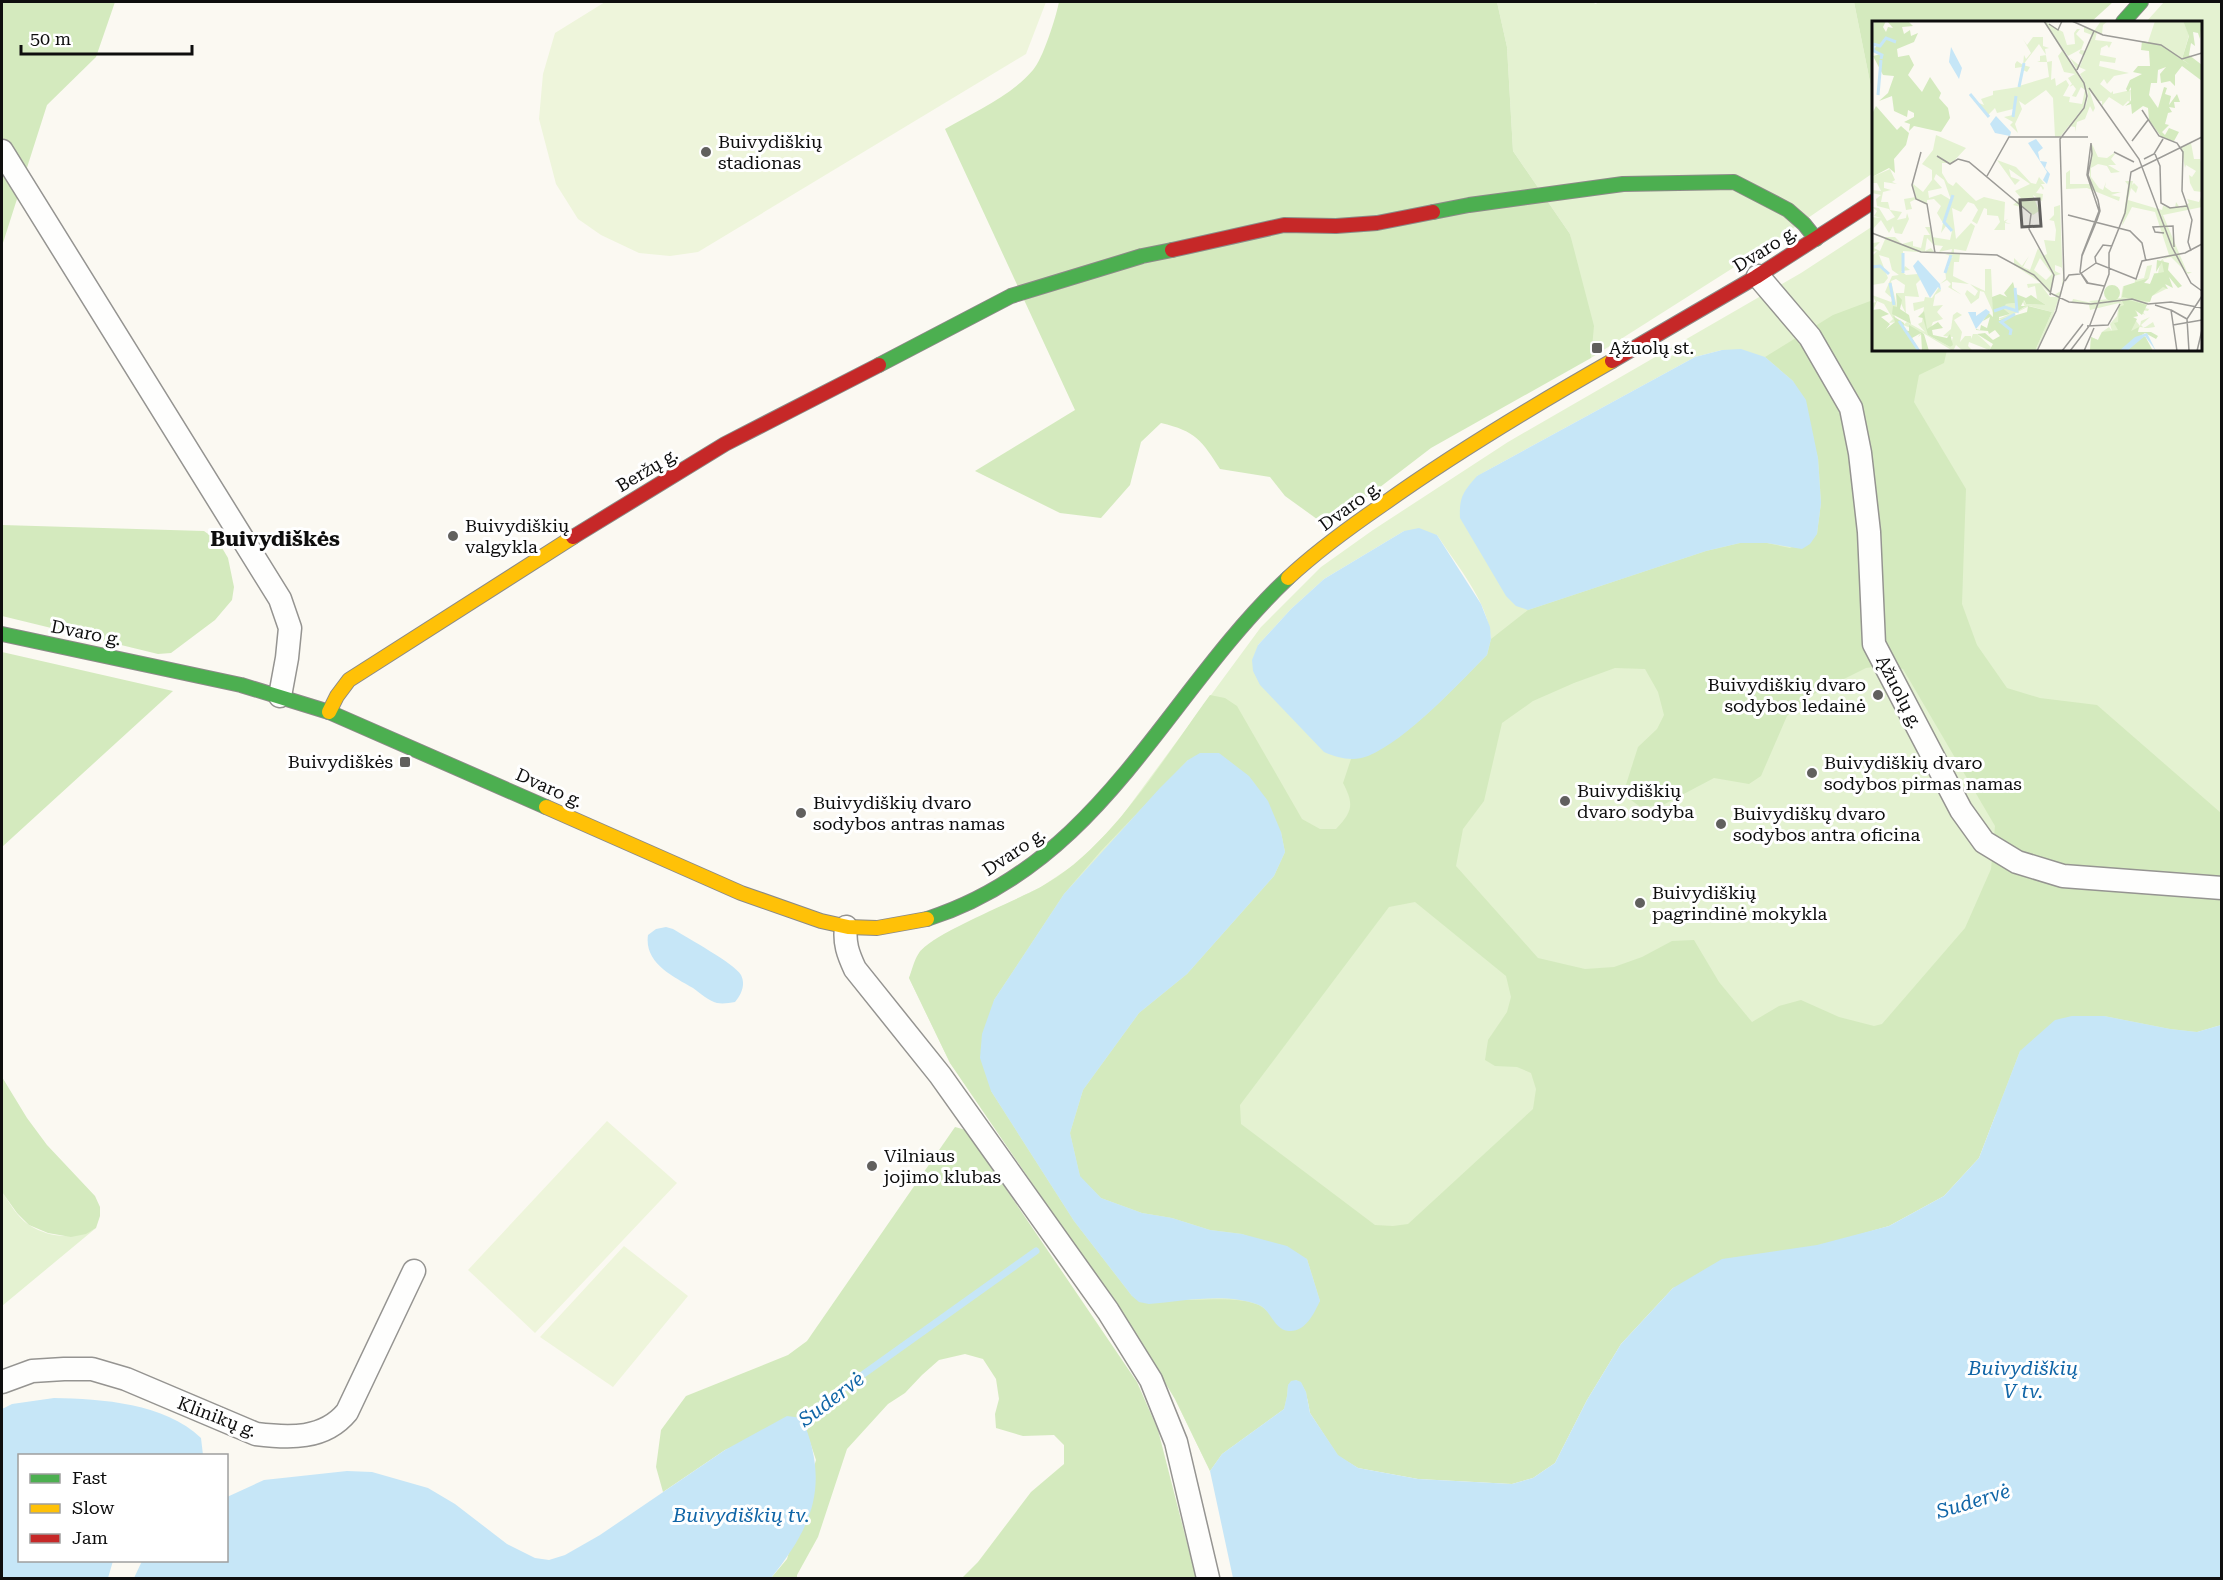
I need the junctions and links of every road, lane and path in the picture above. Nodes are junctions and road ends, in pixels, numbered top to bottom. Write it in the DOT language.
graph roads {
  1 [pos="2141,2"];
  2 [pos="2125,21"];
  3 [pos="2,151"];
  4 [pos="1872,202"];
  5 [pos="1816,239"];
  6 [pos="1758,276"];
  7 [pos="2,634"];
  8 [pos="280,696"];
  9 [pos="329,712"];
  10 [pos="2222,888"];
  11 [pos="846,927"];
  12 [pos="414,1271"];
  13 [pos="2,1382"];
  14 [pos="1208,1578"];
  1 -- 2 [label="main road"];
  3 -- 8 [label="street"];
  4 -- 5 [label="main road, Dvaro g."];
  5 -- 6 [label="main road, Dvaro g."];
  5 -- 9 [label="main road, Beržų g."];
  6 -- 10 [label="street, Ąžuolų g."];
  6 -- 11 [label="main road, Dvaro g."];
  7 -- 8 [label="main road, Dvaro g."];
  8 -- 9 [label="main road, Dvaro g."];
  9 -- 11 [label="main road, Dvaro g."];
  11 -- 14 [label="street"];
  12 -- 13 [label="street, Klinikų g."];
}
